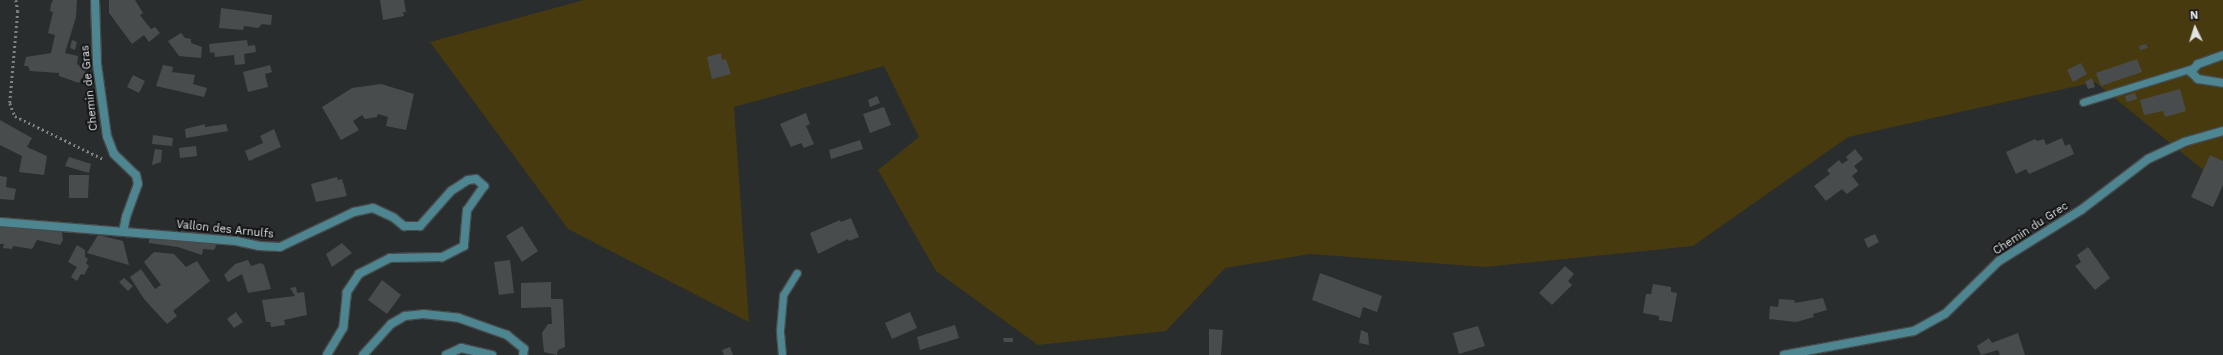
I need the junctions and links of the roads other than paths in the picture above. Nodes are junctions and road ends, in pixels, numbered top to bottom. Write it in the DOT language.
graph roads {
  1 [pos="95,0"];
  2 [pos="2223,55"];
  3 [pos="2193,68"];
  4 [pos="2223,83"];
  5 [pos="2083,102"];
  6 [pos="2223,131"];
  7 [pos="0,222"];
  8 [pos="123,232"];
  9 [pos="797,273"];
  10 [pos="327,355"];
  11 [pos="363,355"];
  12 [pos="446,355"];
  13 [pos="492,355"];
  14 [pos="523,355"];
  15 [pos="782,355"];
  16 [pos="1784,355"];
  1 -- 8 [label="street, Chemin de Gras"];
  2 -- 3 [label="street"];
  3 -- 4 [label="street"];
  3 -- 5 [label="lane"];
  6 -- 16 [label="street, Chemin du Grec"];
  7 -- 8 [label="street, Vallon des Arnulfs"];
  8 -- 10 [label="street, Vallon des Arnulfs"];
  9 -- 15 [label="lane"];
  11 -- 14 [label="street"];
  12 -- 13 [label="street"];
}
